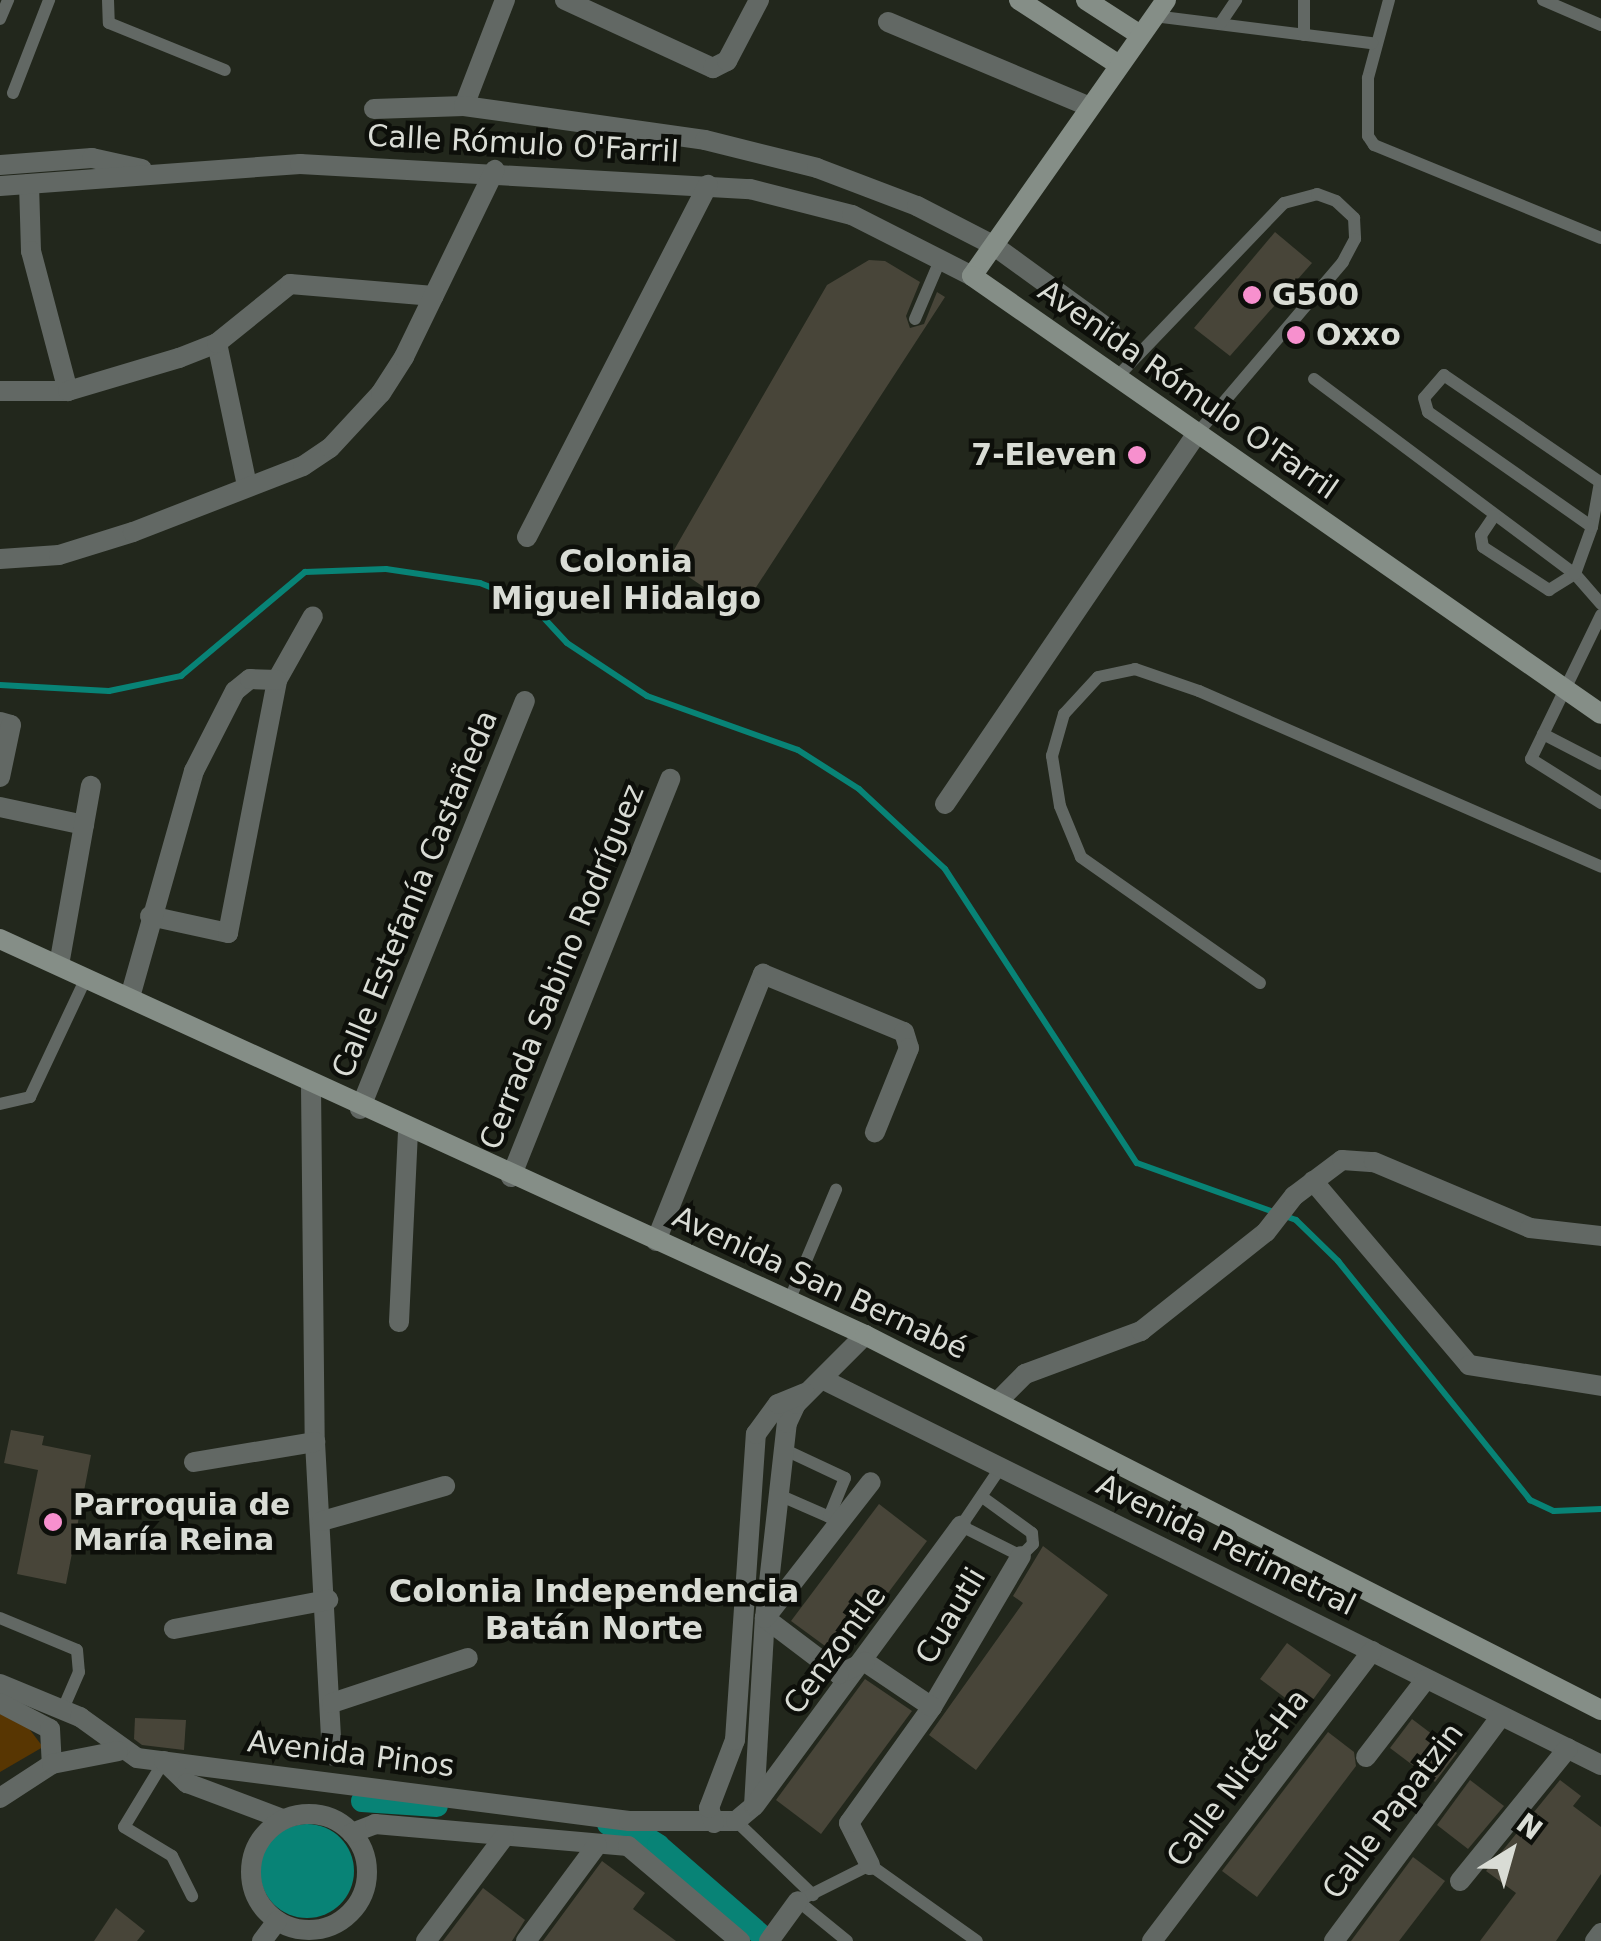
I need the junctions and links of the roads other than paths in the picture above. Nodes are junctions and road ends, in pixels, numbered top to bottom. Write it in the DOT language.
graph roads {
  1 [pos="8,0"];
  2 [pos="49,0"];
  3 [pos="108,0"];
  4 [pos="504,0"];
  5 [pos="565,0"];
  6 [pos="759,0"];
  7 [pos="1019,0"];
  8 [pos="1086,0"];
  9 [pos="1236,0"];
  10 [pos="1304,0"];
  11 [pos="1389,0"];
  12 [pos="1543,0"];
  13 [pos="1160,8"];
  14 [pos="0,19"];
  15 [pos="888,22"];
  16 [pos="1220,24"];
  17 [pos="1601,25"];
  18 [pos="1304,35"];
  19 [pos="1140,36"];
  20 [pos="1372,43"];
  21 [pos="1119,66"];
  22 [pos="225,70"];
  23 [pos="13,93"];
  24 [pos="464,106"];
  25 [pos="1090,107"];
  26 [pos="374,109"];
  27 [pos="0,165"];
  28 [pos="495,170"];
  29 [pos="149,171"];
  30 [pos="29,184"];
  31 [pos="708,185"];
  32 [pos="0,186"];
  33 [pos="1601,238"];
  34 [pos="992,245"];
  35 [pos="942,258"];
  36 [pos="972,276"];
  37 [pos="434,296"];
  38 [pos="915,319"];
  39 [pos="1110,330"];
  40 [pos="217,343"];
  41 [pos="1117,376"];
  42 [pos="1314,379"];
  43 [pos="0,391"];
  44 [pos="68,391"];
  45 [pos="1196,435"];
  46 [pos="248,485"];
  47 [pos="1494,516"];
  48 [pos="1592,527"];
  49 [pos="527,537"];
  50 [pos="0,559"];
  51 [pos="1576,574"];
  52 [pos="1601,604"];
  53 [pos="1601,615"];
  54 [pos="313,616"];
  55 [pos="1588,647"];
  56 [pos="1601,654"];
  57 [pos="278,680"];
  58 [pos="1563,694"];
  59 [pos="525,701"];
  60 [pos="1601,714"];
  61 [pos="0,722"];
  62 [pos="1542,734"];
  63 [pos="1601,764"];
  64 [pos="0,778"];
  65 [pos="670,780"];
  66 [pos="91,786"];
  67 [pos="1601,803"];
  68 [pos="945,804"];
  69 [pos="0,807"];
  70 [pos="84,825"];
  71 [pos="1601,867"];
  72 [pos="150,916"];
  73 [pos="0,939"];
  74 [pos="59,966"];
  75 [pos="86,978"];
  76 [pos="1260,983"];
  77 [pos="130,996"];
  78 [pos="312,1086"];
  79 [pos="0,1104"];
  80 [pos="360,1110"];
  81 [pos="408,1131"];
  82 [pos="875,1132"];
  83 [pos="510,1177"];
  84 [pos="1313,1181"];
  85 [pos="836,1190"];
  86 [pos="1601,1236"];
  87 [pos="656,1241"];
  88 [pos="788,1301"];
  89 [pos="399,1322"];
  90 [pos="865,1335"];
  91 [pos="816,1386"];
  92 [pos="1601,1386"];
  93 [pos="999,1400"];
  94 [pos="314,1442"];
  95 [pos="782,1449"];
  96 [pos="194,1462"];
  97 [pos="1001,1467"];
  98 [pos="871,1482"];
  99 [pos="445,1486"];
  100 [pos="778,1495"];
  101 [pos="984,1498"];
  102 [pos="322,1521"];
  103 [pos="961,1526"];
  104 [pos="1021,1556"];
  105 [pos="328,1600"];
  106 [pos="0,1618"];
  107 [pos="764,1618"];
  108 [pos="174,1629"];
  109 [pos="1372,1651"];
  110 [pos="468,1658"];
  111 [pos="865,1662"];
  112 [pos="1426,1680"];
  113 [pos="0,1684"];
  114 [pos="0,1703"];
  115 [pos="332,1703"];
  116 [pos="932,1707"];
  117 [pos="63,1709"];
  118 [pos="1601,1710"];
  119 [pos="1501,1716"];
  120 [pos="1568,1748"];
  121 [pos="118,1751"];
  122 [pos="332,1756"];
  123 [pos="1366,1757"];
  124 [pos="164,1761"];
  125 [pos="52,1764"];
  126 [pos="1601,1765"];
  127 [pos="0,1798"];
  128 [pos="754,1806"];
  129 [pos="283,1819"];
  130 [pos="736,1821"];
  131 [pos="714,1823"];
  132 [pos="352,1833"];
  133 [pos="504,1837"];
  134 [pos="597,1846"];
  135 [pos="870,1865"];
  136 [pos="1460,1881"];
  137 [pos="192,1896"];
  138 [pos="806,1898"];
  139 [pos="277,1921"];
  140 [pos="1601,1933"];
  141 [pos="772,1934"];
  142 [pos="262,1941"];
  143 [pos="426,1941"];
  144 [pos="526,1941"];
  145 [pos="740,1941"];
  146 [pos="847,1941"];
  147 [pos="977,1941"];
  148 [pos="1152,1941"];
  149 [pos="1334,1941"];
  150 [pos="1595,1941"];
  1 -- 14 [label="lane"];
  2 -- 23 [label="lane"];
  3 -- 22 [label="lane"];
  4 -- 24 [label="street"];
  5 -- 6 [label="street"];
  7 -- 21 [label="main road"];
  8 -- 19 [label="main road"];
  9 -- 16 [label="lane"];
  10 -- 18 [label="lane"];
  11 -- 20 [label="lane"];
  12 -- 17 [label="lane"];
  13 -- 16 [label="lane"];
  13 -- 19 [label="main road"];
  15 -- 25 [label="street"];
  16 -- 18 [label="lane"];
  18 -- 20 [label="lane"];
  19 -- 21 [label="main road"];
  20 -- 33 [label="lane"];
  21 -- 25 [label="main road"];
  24 -- 26 [label="street"];
  24 -- 34 [label="street"];
  25 -- 34 [label="main road"];
  27 -- 29 [label="street"];
  28 -- 29 [label="street, Calle Rómulo O'Farril"];
  28 -- 31 [label="street, Calle Rómulo O'Farril"];
  28 -- 37 [label="street"];
  29 -- 30 [label="street, Calle Rómulo O'Farril"];
  30 -- 32 [label="street, Calle Rómulo O'Farril"];
  30 -- 44 [label="street"];
  31 -- 35 [label="street, Avenida Rómulo O'Farril"];
  31 -- 49 [label="street, Calle Rómulo O'Farril"];
  34 -- 36 [label="main road"];
  34 -- 39 [label="street"];
  35 -- 36 [label="street, Avenida Rómulo O'Farril"];
  35 -- 38 [label="lane"];
  36 -- 41 [label="main road, Avenida Rómulo O'Farril"];
  37 -- 40 [label="street"];
  37 -- 46 [label="street"];
  40 -- 44 [label="street"];
  40 -- 46 [label="street"];
  41 -- 45 [label="main road, Avenida Rómulo O'Farril"];
  41 -- 45 [label="lane"];
  42 -- 47 [label="lane"];
  43 -- 44 [label="street"];
  45 -- 58 [label="main road, Avenida Rómulo O'Farril"];
  45 -- 68 [label="street"];
  46 -- 50 [label="street"];
  47 -- 51 [label="lane"];
  47 -- 51 [label="lane"];
  48 -- 48 [label="lane"];
  48 -- 51 [label="lane"];
  51 -- 52 [label="lane"];
  53 -- 55 [label="lane"];
  54 -- 57 [label="street"];
  55 -- 56 [label="lane"];
  55 -- 58 [label="lane"];
  57 -- 72 [label="street"];
  57 -- 72 [label="street"];
  58 -- 60 [label="main road, Avenida Rómulo O'Farril"];
  58 -- 62 [label="lane"];
  59 -- 80 [label="street, Calle Estefanía Castañeda"];
  61 -- 64 [label="street"];
  62 -- 63 [label="lane"];
  62 -- 67 [label="lane"];
  65 -- 83 [label="street, Cerrada Sabino Rodríguez"];
  66 -- 70 [label="street"];
  69 -- 70 [label="street"];
  70 -- 74 [label="street"];
  71 -- 76 [label="lane"];
  72 -- 77 [label="street"];
  73 -- 74 [label="main road, Avenida San Bernabé"];
  74 -- 75 [label="main road, Avenida San Bernabé"];
  75 -- 77 [label="main road, Avenida San Bernabé"];
  75 -- 79 [label="lane"];
  77 -- 78 [label="main road, Avenida San Bernabé"];
  78 -- 80 [label="main road, Avenida San Bernabé"];
  78 -- 94 [label="street"];
  80 -- 81 [label="main road, Avenida San Bernabé"];
  81 -- 83 [label="main road, Avenida San Bernabé"];
  81 -- 89 [label="street"];
  82 -- 87 [label="street"];
  83 -- 87 [label="main road, Avenida San Bernabé"];
  84 -- 86 [label="street"];
  84 -- 92 [label="street"];
  84 -- 93 [label="street"];
  85 -- 88 [label="lane"];
  87 -- 88 [label="main road, Avenida San Bernabé"];
  88 -- 90 [label="main road, Avenida San Bernabé"];
  90 -- 91 [label="street"];
  90 -- 93 [label="main road, Avenida San Bernabé"];
  91 -- 95 [label="street"];
  91 -- 97 [label="street, Avenida Perimetral"];
  91 -- 131 [label="street"];
  93 -- 118 [label="main road, Avenida San Bernabé"];
  94 -- 96 [label="street"];
  94 -- 102 [label="street"];
  95 -- 100 [label="street"];
  95 -- 100 [label="lane"];
  97 -- 101 [label="lane"];
  97 -- 109 [label="street, Avenida Perimetral"];
  98 -- 107 [label="street"];
  99 -- 102 [label="street"];
  100 -- 107 [label="street"];
  101 -- 103 [label="lane"];
  101 -- 104 [label="lane"];
  102 -- 105 [label="street"];
  103 -- 104 [label="lane"];
  103 -- 111 [label="street, Cenzontle"];
  104 -- 116 [label="street, Cuautli"];
  105 -- 108 [label="street"];
  105 -- 115 [label="street"];
  106 -- 117 [label="lane"];
  107 -- 111 [label="street"];
  107 -- 128 [label="street"];
  109 -- 112 [label="street, Avenida Perimetral"];
  109 -- 148 [label="street, Calle Nicté-Ha"];
  110 -- 115 [label="street"];
  111 -- 116 [label="street"];
  111 -- 128 [label="street, Cenzontle"];
  112 -- 119 [label="street, Avenida Perimetral"];
  112 -- 123 [label="street"];
  113 -- 117 [label="street, Avenida Pinos"];
  114 -- 125 [label="street"];
  115 -- 122 [label="street"];
  116 -- 135 [label="street, Cuautli"];
  117 -- 121 [label="street, Avenida Pinos"];
  119 -- 120 [label="street, Avenida Perimetral"];
  119 -- 149 [label="street, Calle Papatzin"];
  120 -- 126 [label="street, Avenida Perimetral"];
  120 -- 136 [label="street"];
  121 -- 124 [label="street, Avenida Pinos"];
  121 -- 125 [label="street"];
  124 -- 129 [label="street"];
  124 -- 131 [label="street, Avenida Pinos"];
  124 -- 137 [label="lane"];
  125 -- 127 [label="street"];
  128 -- 130 [label="street"];
  129 -- 132 [label="street"];
  129 -- 139 [label="street"];
  130 -- 131 [label="street, Avenida Pinos"];
  130 -- 138 [label="lane"];
  132 -- 133 [label="street"];
  132 -- 139 [label="street"];
  133 -- 134 [label="street"];
  133 -- 143 [label="street"];
  134 -- 144 [label="street"];
  134 -- 145 [label="street"];
  135 -- 138 [label="lane"];
  135 -- 147 [label="lane"];
  138 -- 141 [label="street"];
  138 -- 146 [label="lane"];
  139 -- 142 [label="street"];
  140 -- 150 [label="street"];
}
